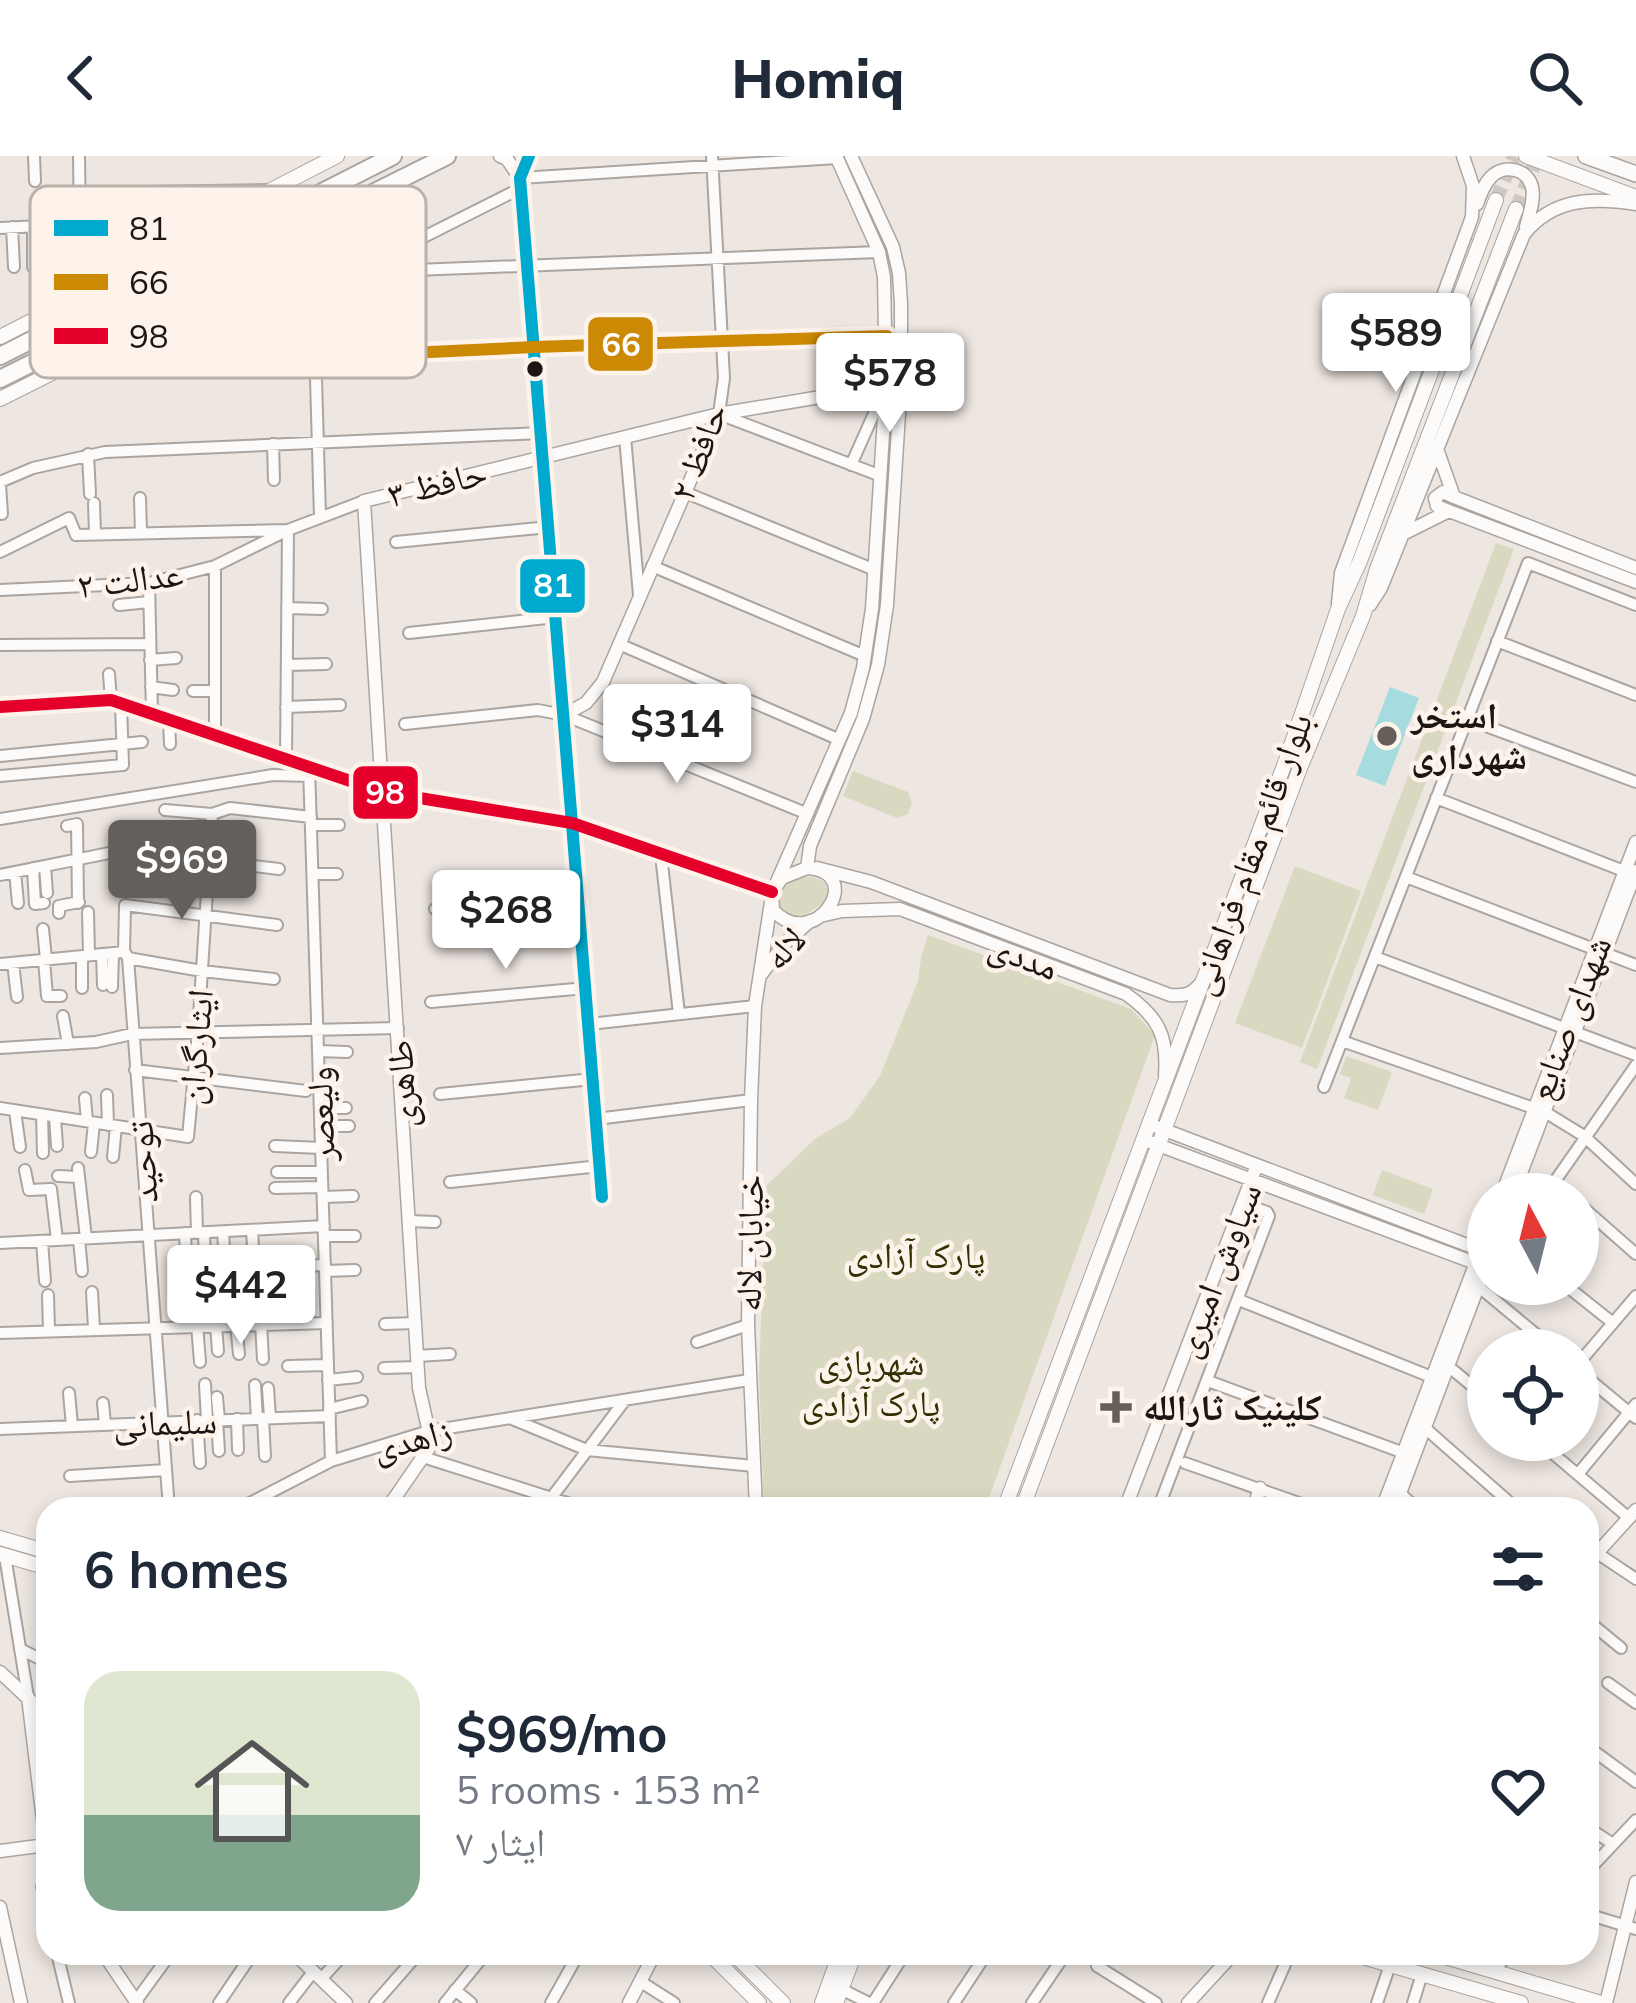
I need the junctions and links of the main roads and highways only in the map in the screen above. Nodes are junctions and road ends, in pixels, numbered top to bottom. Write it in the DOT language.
graph roads {
  1 [pos="337,156"];
  2 [pos="393,156"];
  3 [pos="447,156"];
  4 [pos="1526,156"];
  5 [pos="1586,156"];
  6 [pos="309,163"];
  7 [pos="1636,174"];
  8 [pos="277,186"];
  9 [pos="333,186"];
  10 [pos="389,186"];
  11 [pos="1496,200"];
  12 [pos="1636,200"];
  13 [pos="1516,209"];
  14 [pos="30,322"];
  15 [pos="0,337"];
  16 [pos="30,341"];
  17 [pos="0,356"];
  18 [pos="30,365"];
  19 [pos="42,378"];
  20 [pos="0,380"];
  21 [pos="0,399"];
  22 [pos="1156,1127"];
  23 [pos="1150,1143"];
  24 [pos="1009,1497"];
  25 [pos="1026,1497"];
  26 [pos="0,1538"];
  27 [pos="36,1548"];
  28 [pos="3,1555"];
  29 [pos="36,1565"];
  30 [pos="721,1965"];
  31 [pos="745,1965"];
  32 [pos="836,1965"];
  33 [pos="851,1965"];
  34 [pos="1390,1965"];
  35 [pos="1473,1965"];
  36 [pos="1493,1971"];
  37 [pos="839,1996"];
  38 [pos="1470,1996"];
  39 [pos="759,2003"];
  40 [pos="784,2003"];
  41 [pos="822,2003"];
  42 [pos="1521,2003"];
  43 [pos="1604,2003"];
  1 -- 6 [label="main road"];
  2 -- 9 [label="highway"];
  3 -- 10 [label="highway"];
  4 -- 12 [label="main road"];
  5 -- 7 [label="main road"];
  6 -- 8 [label="main road"];
  11 -- 22 [label="main road, بلوار قائم مقام فراهانی"];
  13 -- 22 [label="main road, بلوار قائم مقام فراهانی"];
  14 -- 15 [label="main road"];
  16 -- 17 [label="highway"];
  18 -- 20 [label="highway"];
  19 -- 21 [label="main road"];
  22 -- 23 [label="main road, بلوار قائم مقام فراهانی"];
  23 -- 24 [label="main road, بلوار قائم مقام فراهانی"];
  23 -- 25 [label="main road, بلوار قائم مقام فراهانی"];
  26 -- 27 [label="main road"];
  28 -- 29 [label="main road"];
  30 -- 39 [label="main road"];
  31 -- 40 [label="main road"];
  32 -- 41 [label="main road"];
  33 -- 37 [label="main road"];
  34 -- 38 [label="main road"];
  35 -- 36 [label="main road"];
  36 -- 38 [label="main road"];
  36 -- 43 [label="main road"];
  38 -- 42 [label="main road"];
}
